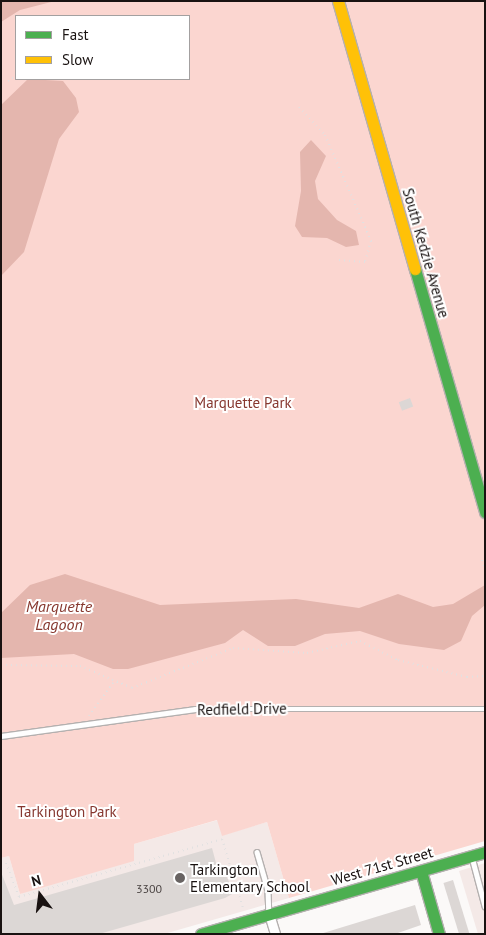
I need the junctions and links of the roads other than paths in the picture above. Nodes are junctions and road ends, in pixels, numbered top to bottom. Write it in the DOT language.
graph roads {
  1 [pos="338,1"];
  2 [pos="485,512"];
  3 [pos="485,709"];
  4 [pos="1,736"];
  5 [pos="257,852"];
  6 [pos="485,852"];
  7 [pos="472,856"];
  8 [pos="421,870"];
  9 [pos="485,906"];
  10 [pos="269,914"];
  11 [pos="202,934"];
  12 [pos="275,934"];
  13 [pos="439,934"];
  1 -- 2 [label="main road, South Kedzie Avenue"];
  3 -- 4 [label="lane, Redfield Drive"];
  5 -- 10 [label="lane"];
  6 -- 7 [label="main road, West 71st Street"];
  7 -- 8 [label="main road, West 71st Street"];
  7 -- 9 [label="lane"];
  8 -- 10 [label="main road, West 71st Street"];
  8 -- 13 [label="main road"];
  10 -- 11 [label="main road, West 71st Street"];
  10 -- 12 [label="street"];
}
